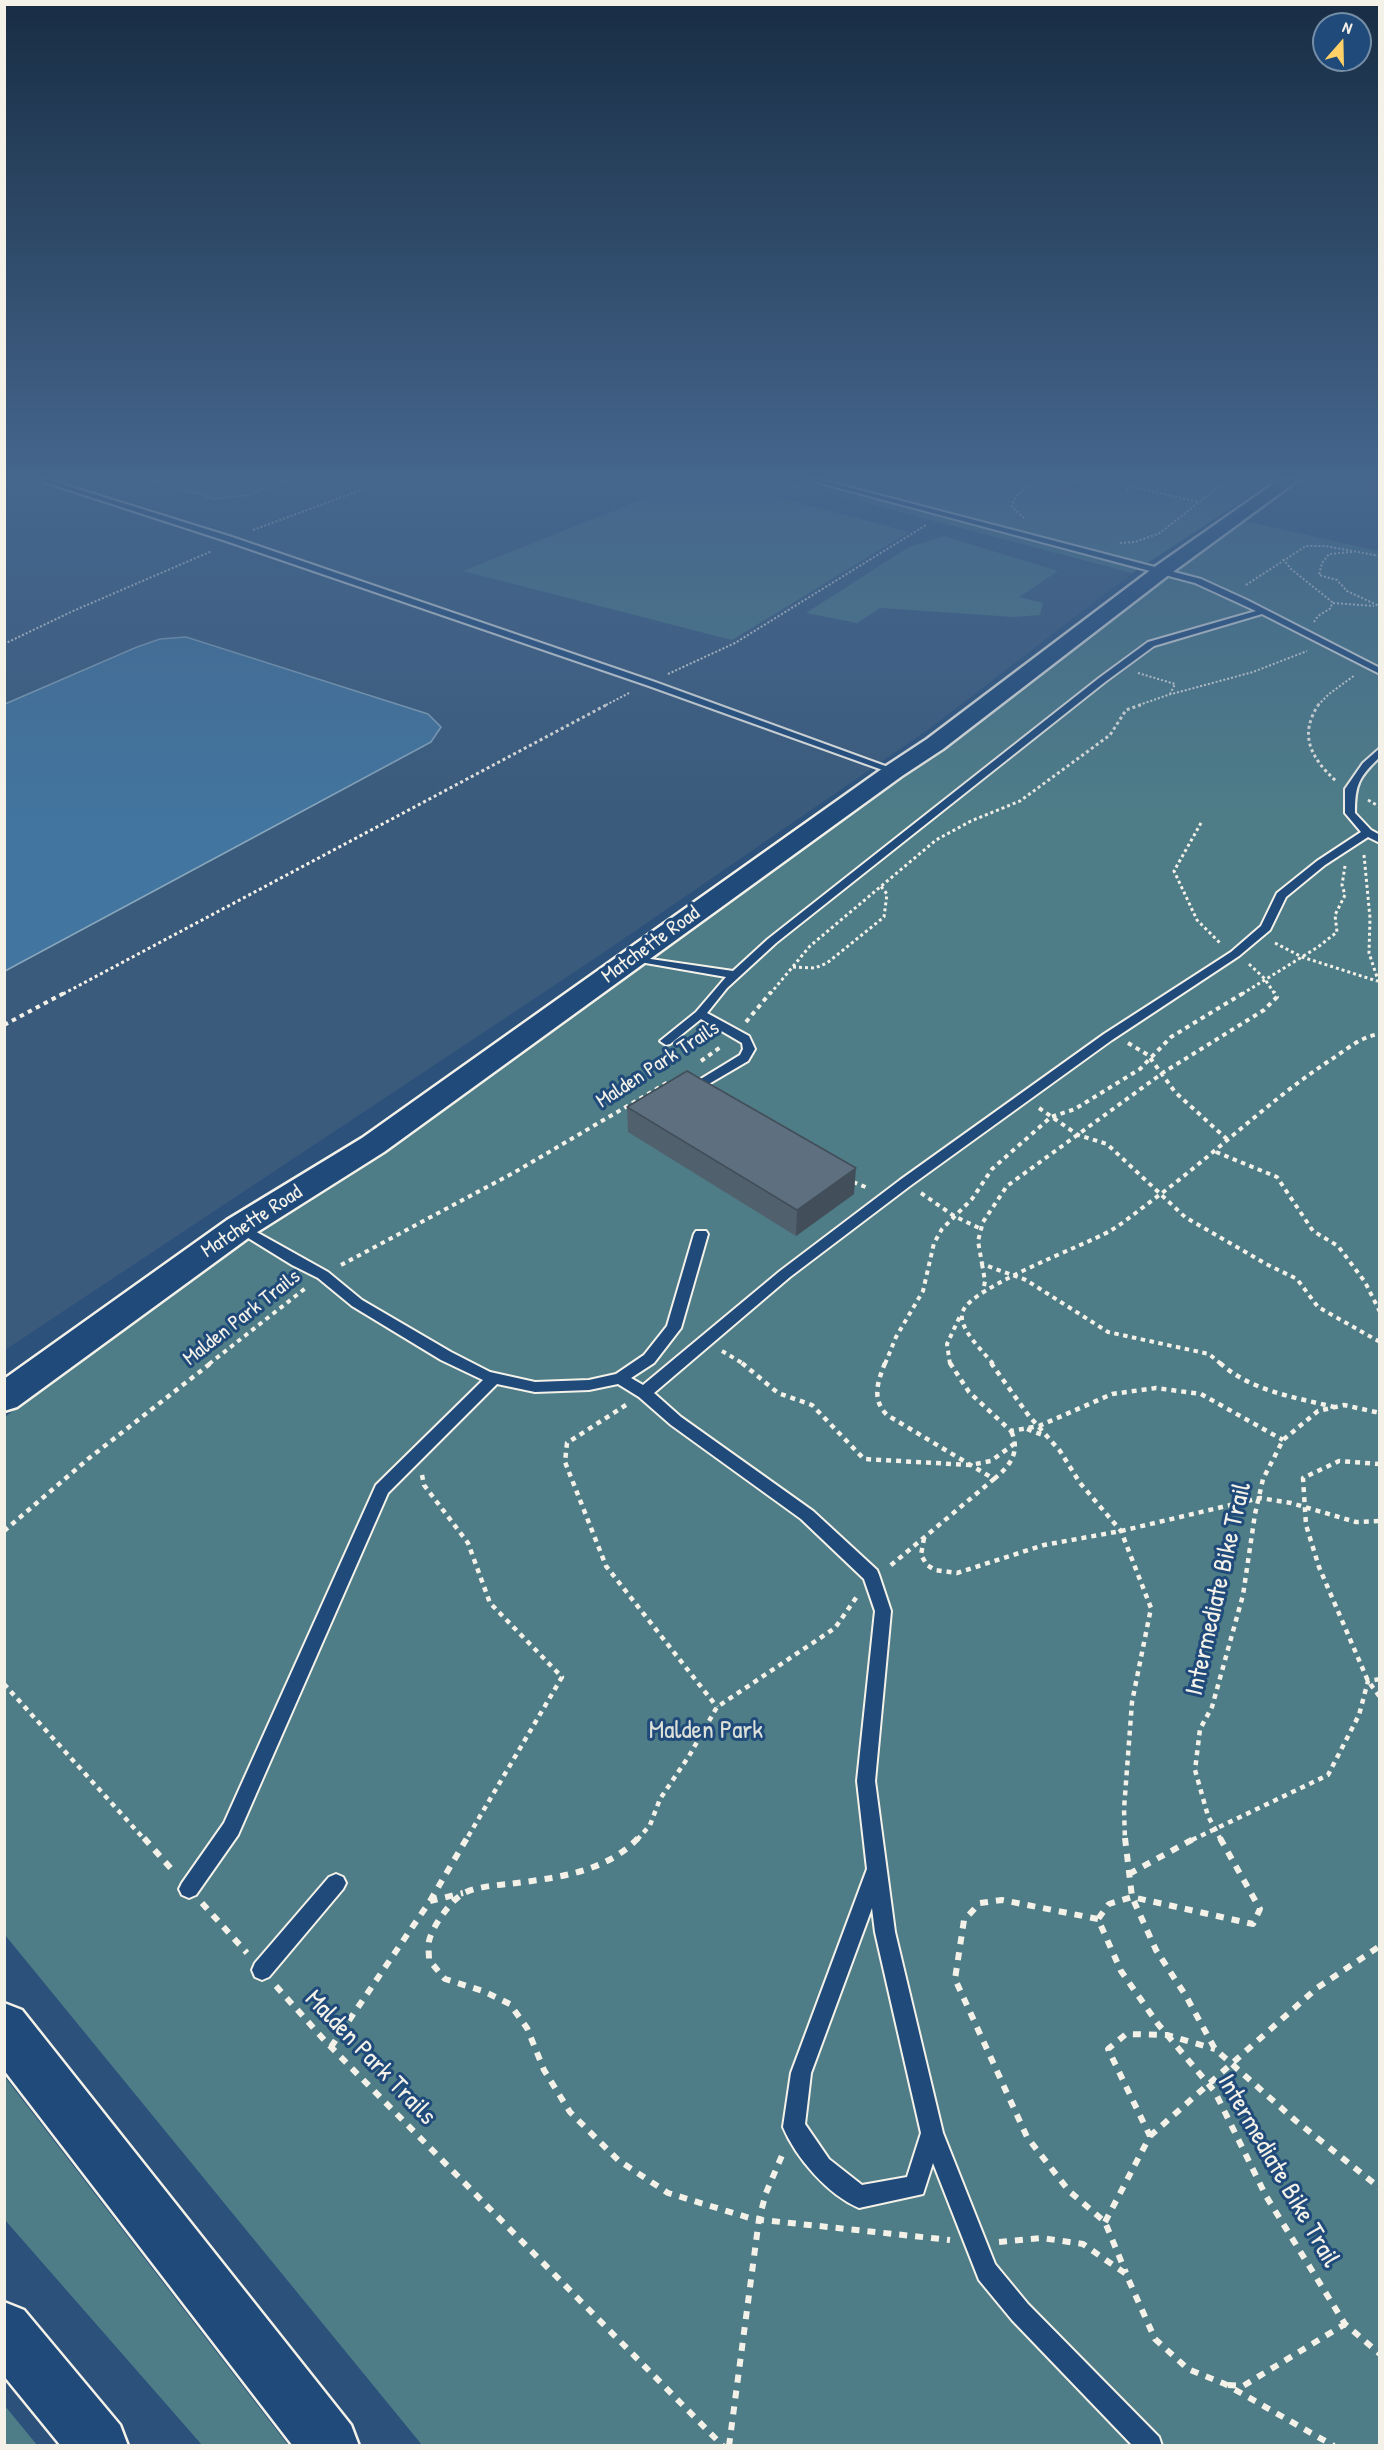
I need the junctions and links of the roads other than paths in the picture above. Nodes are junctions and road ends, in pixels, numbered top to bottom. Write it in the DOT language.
graph roads {
  1 [pos="390,594"];
  2 [pos="1130,594"];
  3 [pos="1230,594"];
  4 [pos="1261,612"];
  5 [pos="1380,672"];
  6 [pos="1380,751"];
  7 [pos="894,771"];
  8 [pos="1367,832"];
  9 [pos="1380,840"];
  10 [pos="634,958"];
  11 [pos="735,975"];
  12 [pos="700,1014"];
  13 [pos="666,1041"];
  14 [pos="682,1095"];
  15 [pos="239,1228"];
  16 [pos="702,1234"];
  17 [pos="494,1378"];
  18 [pos="620,1378"];
  19 [pos="644,1393"];
  20 [pos="4,1398"];
  21 [pos="877,1869"];
  22 [pos="336,1883"];
  23 [pos="189,1888"];
  24 [pos="262,1970"];
  25 [pos="4,2028"];
  26 [pos="932,2133"];
  27 [pos="4,2331"];
  28 [pos="99,2445"];
  29 [pos="330,2445"];
  30 [pos="1150,2445"];
  1 -- 7 [label="lane"];
  2 -- 7 [label="main road, Matchette Road"];
  3 -- 4 [label="lane"];
  4 -- 5 [label="lane"];
  4 -- 11 [label="lane"];
  6 -- 8 [label="lane"];
  7 -- 10 [label="main road, Matchette Road"];
  8 -- 9 [label="lane"];
  8 -- 19 [label="lane"];
  10 -- 11 [label="lane"];
  10 -- 15 [label="main road, Matchette Road"];
  11 -- 12 [label="lane"];
  12 -- 13 [label="lane"];
  12 -- 14 [label="lane"];
  15 -- 17 [label="lane"];
  15 -- 20 [label="main road, Matchette Road"];
  16 -- 18 [label="lane"];
  17 -- 18 [label="lane"];
  17 -- 23 [label="lane"];
  18 -- 19 [label="lane"];
  19 -- 21 [label="lane"];
  21 -- 26 [label="lane"];
  21 -- 26 [label="lane"];
  22 -- 24 [label="lane"];
  25 -- 29 [label="main road"];
  26 -- 30 [label="lane"];
  27 -- 28 [label="main road"];
}
